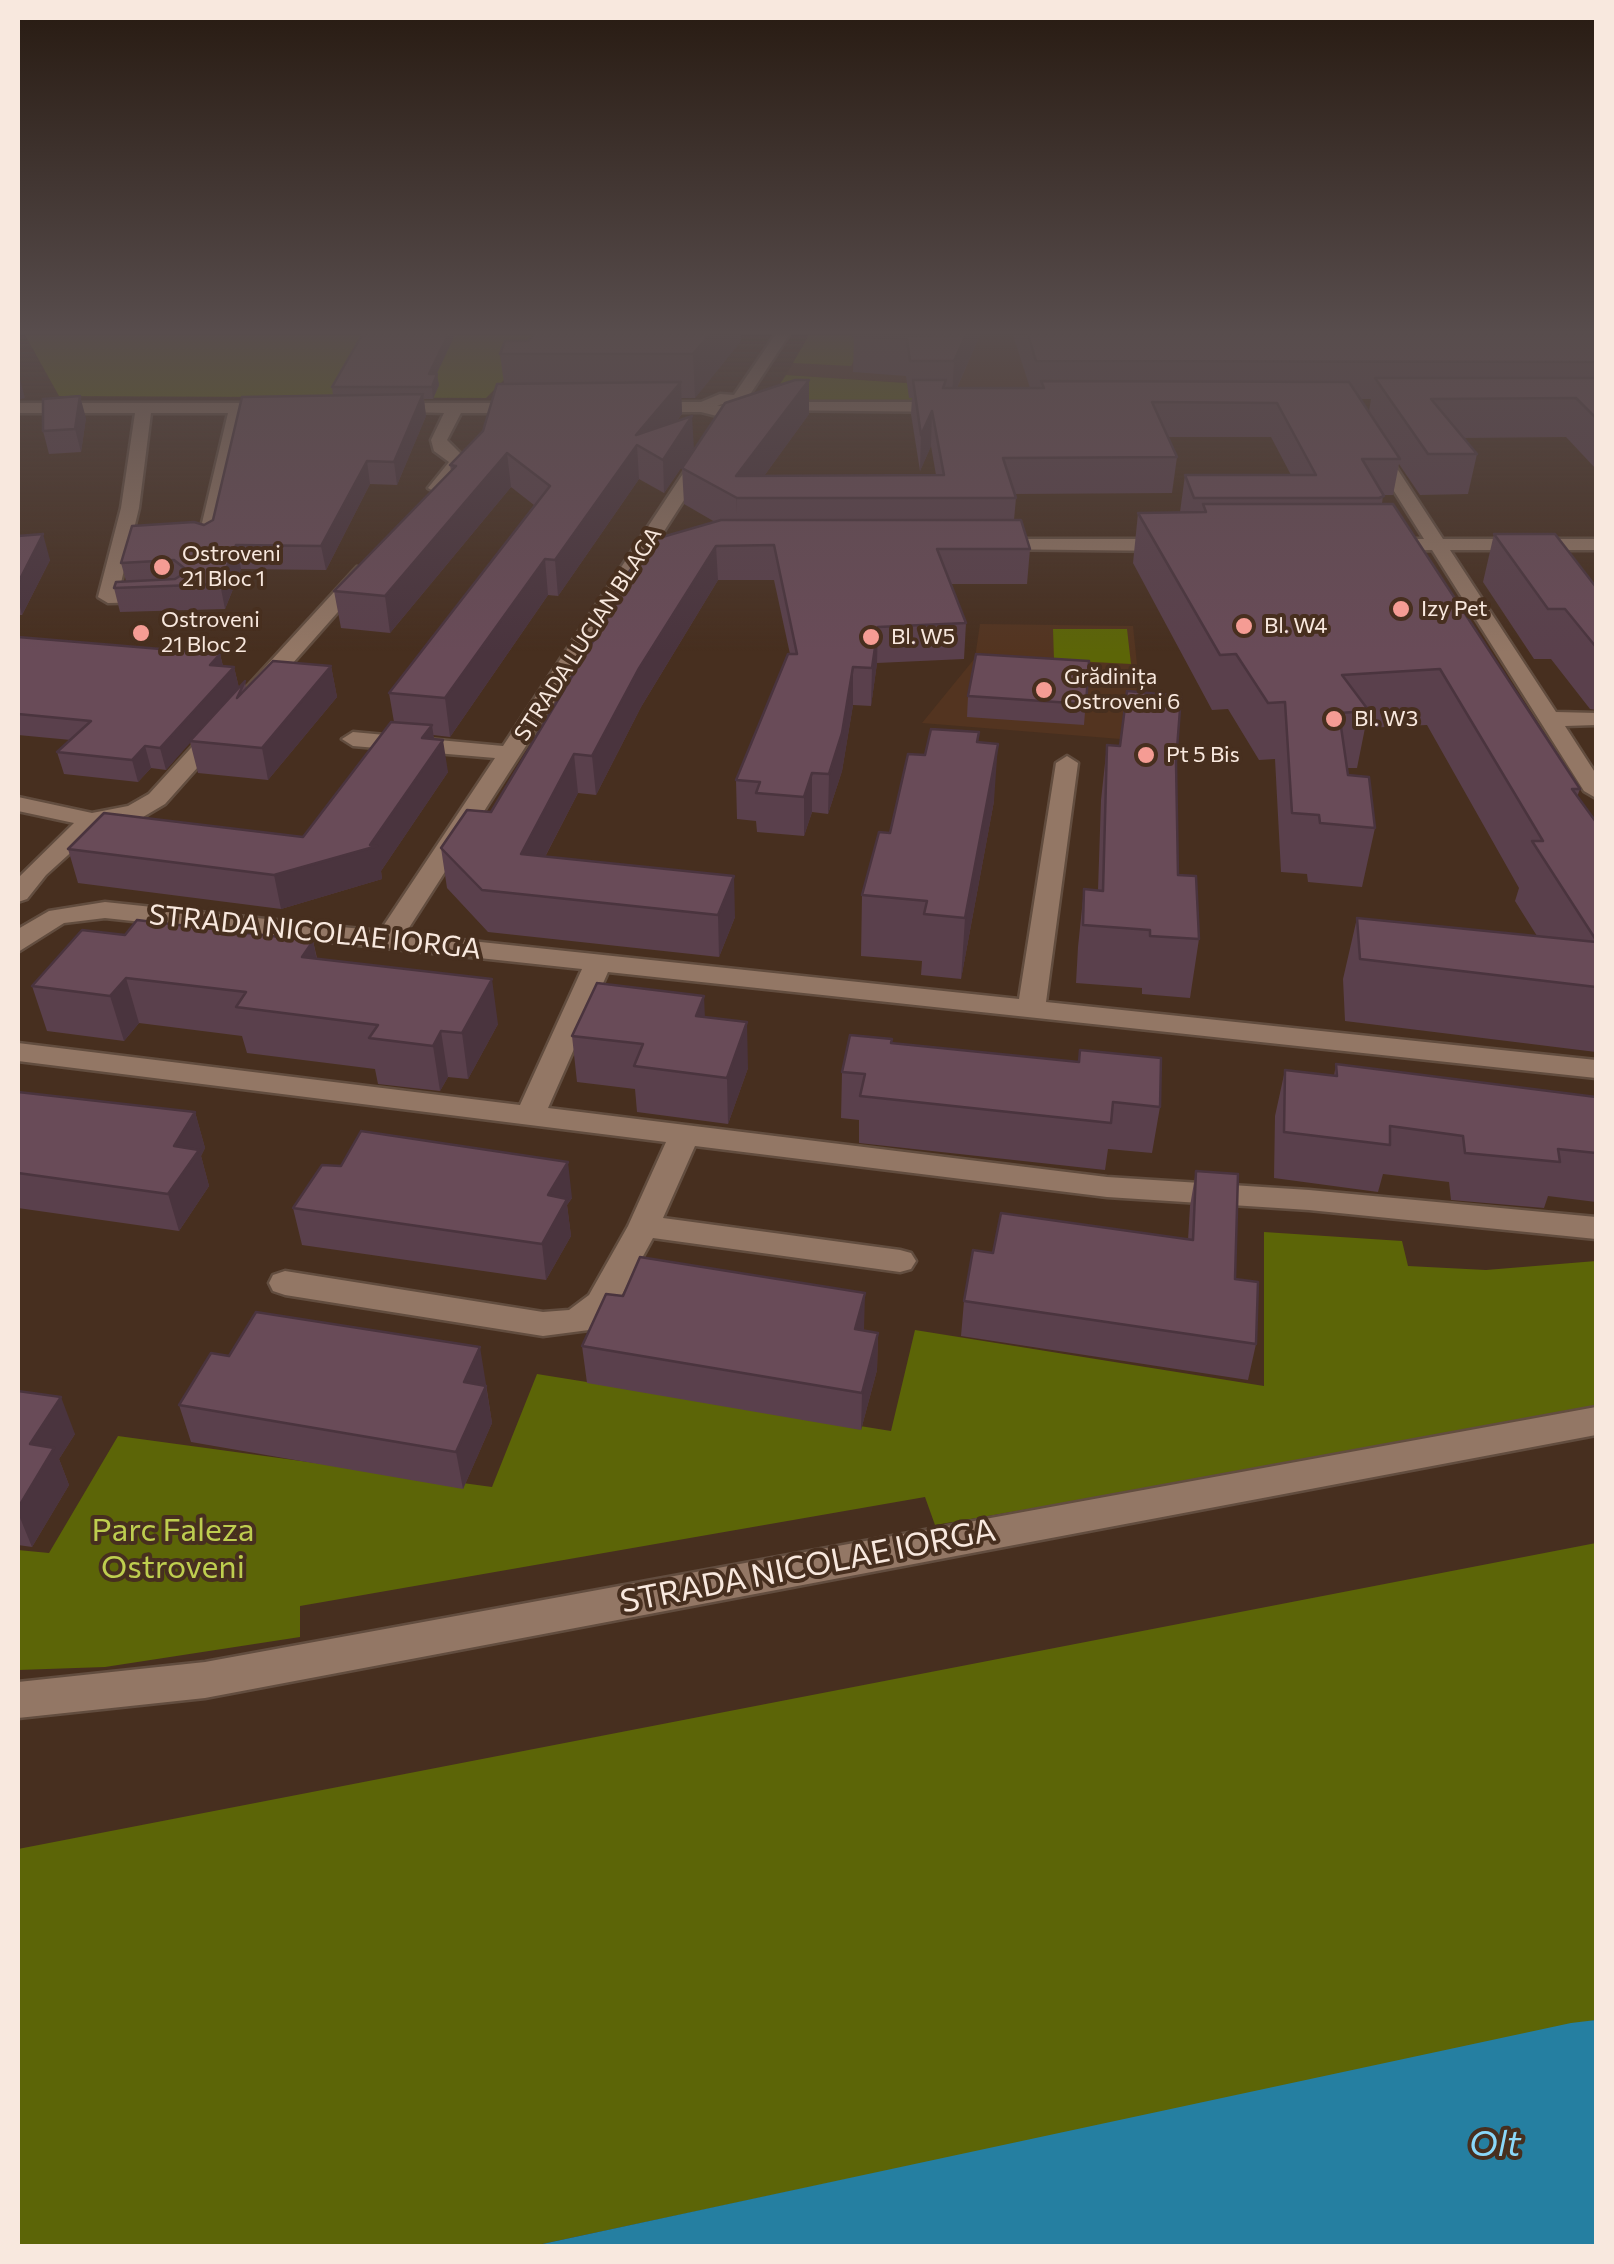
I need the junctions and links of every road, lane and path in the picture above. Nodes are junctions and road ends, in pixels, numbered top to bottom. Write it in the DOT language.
graph roads {
  1 [pos="139,441"];
  2 [pos="230,441"];
  3 [pos="439,441"];
  4 [pos="719,441"];
  5 [pos="1371,441"];
  6 [pos="420,508"];
  7 [pos="208,540"];
  8 [pos="1438,544"];
  9 [pos="1596,544"];
  10 [pos="966,545"];
  11 [pos="1192,545"];
  12 [pos="1351,545"];
  13 [pos="375,559"];
  14 [pos="180,594"];
  15 [pos="1550,718"];
  16 [pos="1596,720"];
  17 [pos="353,739"];
  18 [pos="510,753"];
  19 [pos="1066,763"];
  20 [pos="1596,791"];
  21 [pos="18,804"];
  22 [pos="92,820"];
  23 [pos="18,894"];
  24 [pos="25,936"];
  25 [pos="388,940"];
  26 [pos="599,962"];
  27 [pos="1031,1010"];
  28 [pos="18,1052"];
  29 [pos="1596,1069"];
  30 [pos="530,1115"];
  31 [pos="685,1134"];
  32 [pos="644,1226"];
  33 [pos="1596,1228"];
  34 [pos="900,1261"];
  35 [pos="285,1284"];
  36 [pos="1596,1421"];
  37 [pos="18,1700"];
  1 -- 14 [label="street"];
  2 -- 7 [label="street"];
  3 -- 6 [label="street"];
  4 -- 18 [label="street, STRADA LUCIAN BLAGA"];
  5 -- 8 [label="street"];
  8 -- 9 [label="street"];
  8 -- 12 [label="street"];
  8 -- 15 [label="street"];
  10 -- 11 [label="street"];
  13 -- 22 [label="street"];
  15 -- 16 [label="street"];
  15 -- 20 [label="street"];
  17 -- 18 [label="street, STRADA LUCIAN BLAGA"];
  18 -- 25 [label="street, STRADA LUCIAN BLAGA"];
  19 -- 27 [label="street"];
  21 -- 22 [label="street"];
  22 -- 23 [label="street"];
  24 -- 25 [label="street, STRADA NICOLAE IORGA"];
  25 -- 26 [label="street, STRADA NICOLAE IORGA"];
  26 -- 27 [label="street, STRADA NICOLAE IORGA"];
  26 -- 30 [label="street"];
  27 -- 29 [label="street, STRADA NICOLAE IORGA"];
  28 -- 30 [label="street"];
  30 -- 31 [label="street"];
  31 -- 32 [label="street"];
  31 -- 33 [label="street"];
  32 -- 34 [label="street"];
  32 -- 35 [label="street"];
  36 -- 37 [label="street, STRADA NICOLAE IORGA"];
}
